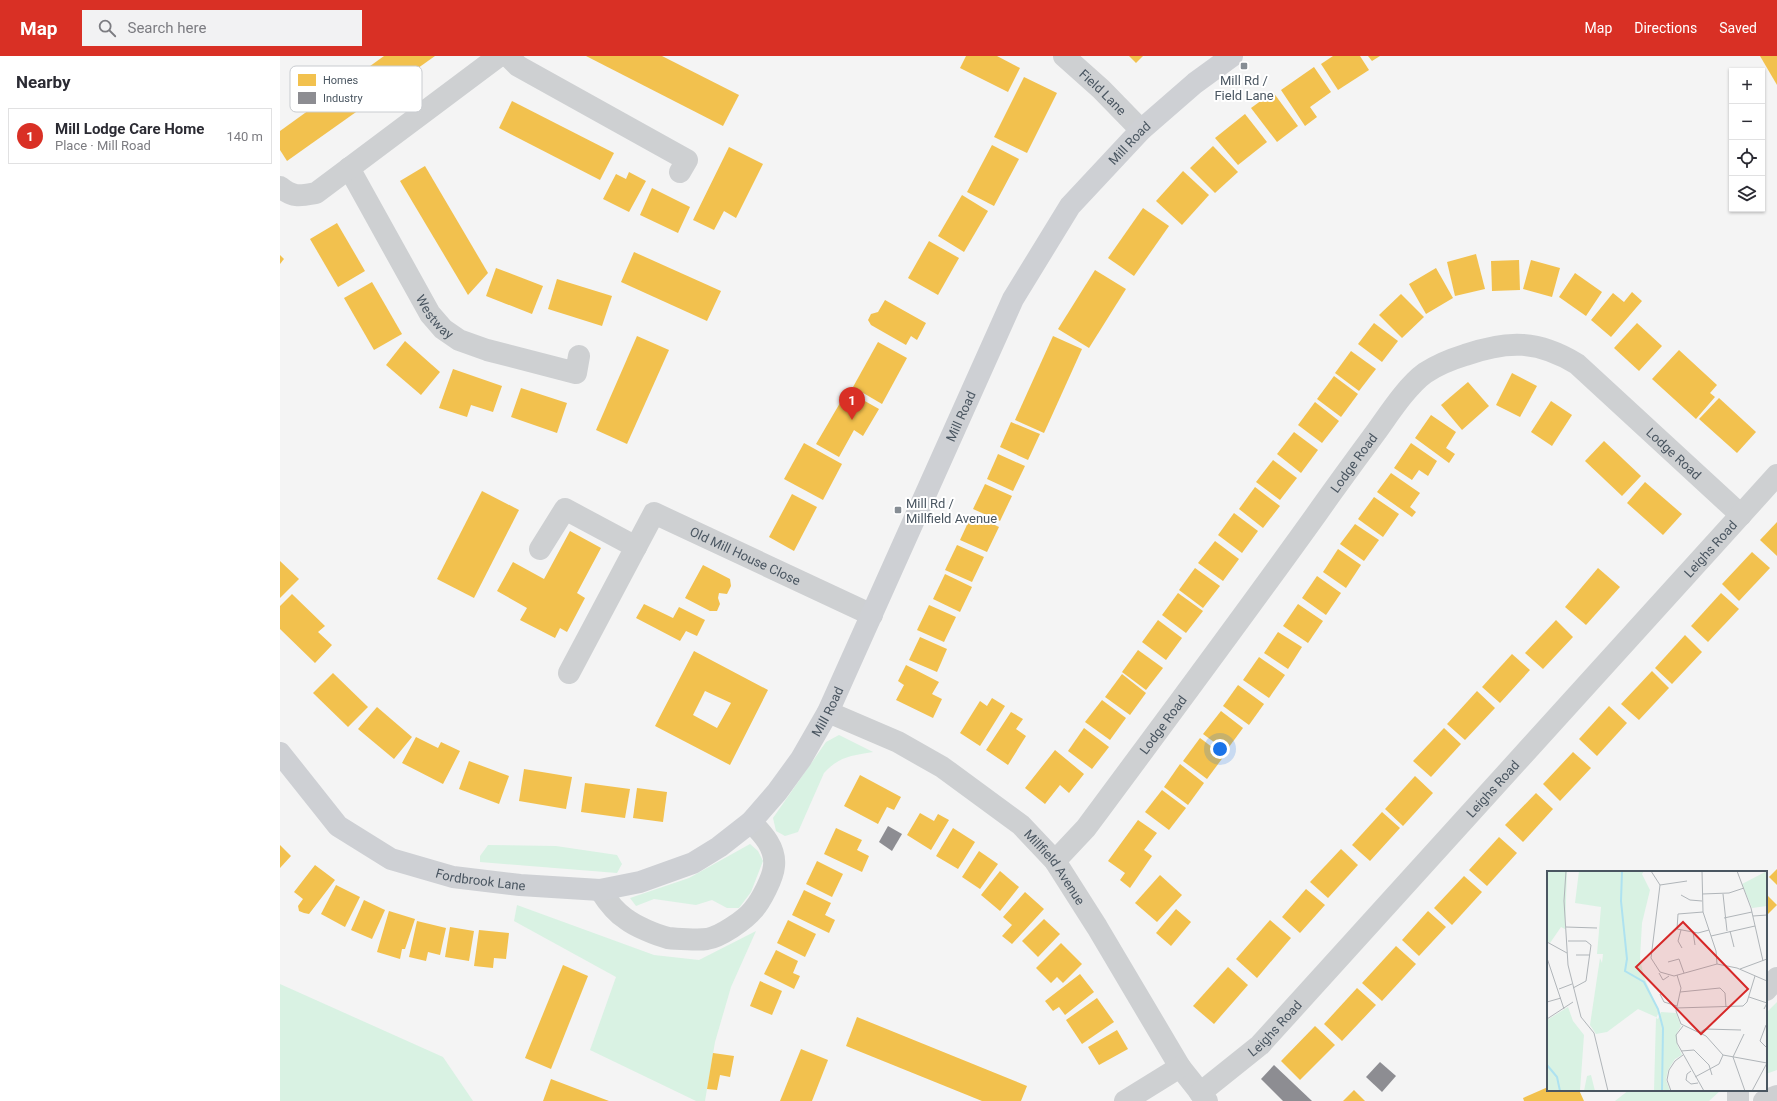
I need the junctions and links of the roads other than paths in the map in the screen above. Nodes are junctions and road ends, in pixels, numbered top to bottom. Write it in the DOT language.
graph roads {
  1 [pos="499,56"];
  2 [pos="508,56"];
  3 [pos="1064,56"];
  4 [pos="1232,56"];
  5 [pos="1141,130"];
  6 [pos="349,168"];
  7 [pos="680,172"];
  8 [pos="280,187"];
  9 [pos="579,356"];
  10 [pos="1777,475"];
  11 [pos="1741,515"];
  12 [pos="636,547"];
  13 [pos="540,549"];
  14 [pos="872,614"];
  15 [pos="569,673"];
  16 [pos="828,712"];
  17 [pos="280,753"];
  18 [pos="751,822"];
  19 [pos="719,847"];
  20 [pos="1055,861"];
  21 [pos="600,890"];
  22 [pos="1777,978"];
  23 [pos="1767,989"];
  24 [pos="1180,1068"];
  25 [pos="1777,1096"];
  26 [pos="1204,1097"];
  27 [pos="1125,1101"];
  28 [pos="1764,1101"];
  1 -- 6 [label="street"];
  2 -- 7 [label="street"];
  3 -- 5 [label="street, Field Lane"];
  4 -- 5 [label="street, Mill Road"];
  5 -- 14 [label="street, Mill Road"];
  6 -- 8 [label="street"];
  6 -- 9 [label="street, Westway"];
  10 -- 11 [label="street, Leighs Road"];
  11 -- 20 [label="street, Lodge Road"];
  11 -- 26 [label="street, Leighs Road"];
  12 -- 13 [label="street"];
  12 -- 14 [label="street, Old Mill House Close"];
  12 -- 15 [label="street, Old Mill House Close"];
  14 -- 16 [label="street, Mill Road"];
  16 -- 18 [label="street, Mill Road"];
  16 -- 20 [label="street, Millfield Avenue"];
  17 -- 21 [label="street, Fordbrook Lane"];
  18 -- 19 [label="street, Mill Road"];
  18 -- 21 [label="street"];
  19 -- 21 [label="street, Fordbrook Lane"];
  20 -- 24 [label="street, Millfield Avenue"];
  22 -- 23 [label="street"];
  24 -- 26 [label="street, Millfield Avenue"];
  24 -- 27 [label="street"];
  25 -- 28 [label="street"];
}
